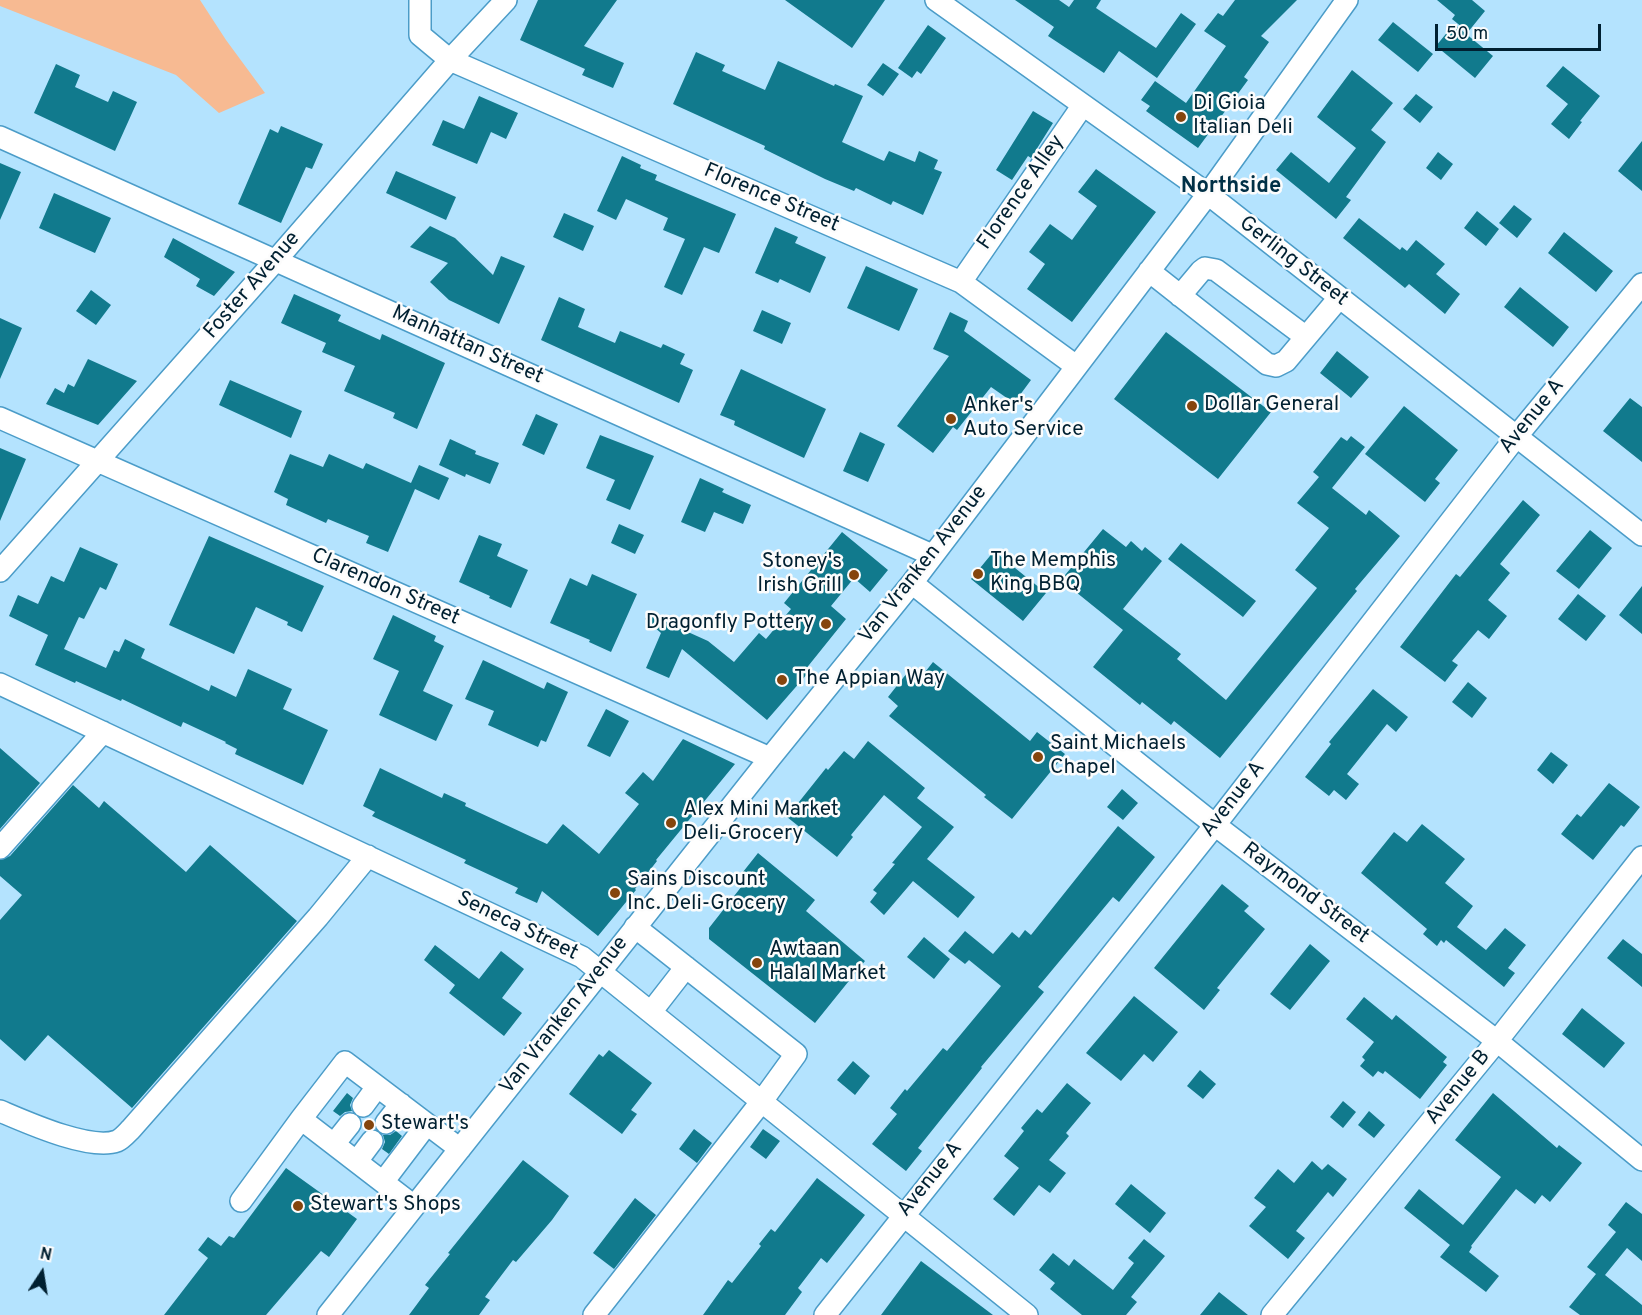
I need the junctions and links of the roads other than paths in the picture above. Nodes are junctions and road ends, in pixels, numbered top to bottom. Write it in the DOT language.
graph roads {
  1 [pos="420,0"];
  2 [pos="506,0"];
  3 [pos="936,0"];
  4 [pos="1347,0"];
  5 [pos="450,60"];
  6 [pos="1083,105"];
  7 [pos="0,137"];
  8 [pos="1208,195"];
  9 [pos="276,260"];
  10 [pos="1149,271"];
  11 [pos="961,282"];
  12 [pos="1642,284"];
  13 [pos="1180,296"];
  14 [pos="1339,298"];
  15 [pos="1306,337"];
  16 [pos="1076,366"];
  17 [pos="0,418"];
  18 [pos="1516,437"];
  19 [pos="98,461"];
  20 [pos="1642,535"];
  21 [pos="932,555"];
  22 [pos="0,571"];
  23 [pos="912,583"];
  24 [pos="0,684"];
  25 [pos="103,732"];
  26 [pos="770,758"];
  27 [pos="1215,825"];
  28 [pos="0,848"];
  29 [pos="368,856"];
  30 [pos="1642,857"];
  31 [pos="636,927"];
  32 [pos="686,967"];
  33 [pos="600,971"];
  34 [pos="651,1012"];
  35 [pos="1497,1041"];
  36 [pos="377,1087"];
  37 [pos="762,1101"];
  38 [pos="400,1104"];
  39 [pos="363,1106"];
  40 [pos="0,1110"];
  41 [pos="301,1119"];
  42 [pos="386,1123"];
  43 [pos="350,1124"];
  44 [pos="427,1124"];
  45 [pos="372,1141"];
  46 [pos="334,1144"];
  47 [pos="460,1149"];
  48 [pos="1642,1160"];
  49 [pos="357,1161"];
  50 [pos="383,1182"];
  51 [pos="240,1200"];
  52 [pos="414,1206"];
  53 [pos="902,1216"];
  54 [pos="328,1315"];
  55 [pos="594,1315"];
  56 [pos="825,1315"];
  57 [pos="1027,1315"];
  58 [pos="1272,1315"];
  1 -- 5 [label="street, Florence Street"];
  2 -- 5 [label="street, Foster Avenue"];
  3 -- 6 [label="street, Gerling Street"];
  4 -- 8 [label="street, Van Vranken Avenue"];
  5 -- 9 [label="street, Foster Avenue"];
  5 -- 11 [label="street, Florence Street"];
  6 -- 8 [label="street, Gerling Street"];
  6 -- 11 [label="street, Florence Alley"];
  7 -- 9 [label="street, Manhattan Street"];
  8 -- 10 [label="street, Van Vranken Avenue"];
  8 -- 14 [label="street, Gerling Street"];
  9 -- 19 [label="street, Foster Avenue"];
  9 -- 21 [label="street, Manhattan Street"];
  10 -- 13 [label="street"];
  10 -- 16 [label="street, Van Vranken Avenue"];
  11 -- 16 [label="street, Florence Street"];
  12 -- 18 [label="street, Avenue A"];
  13 -- 15 [label="street"];
  13 -- 15 [label="street"];
  14 -- 15 [label="street"];
  14 -- 18 [label="street, Gerling Street"];
  16 -- 21 [label="street, Van Vranken Avenue"];
  17 -- 19 [label="street, Clarendon Street"];
  18 -- 20 [label="street, Gerling Street"];
  18 -- 27 [label="street, Avenue A"];
  19 -- 22 [label="street, Foster Avenue"];
  19 -- 26 [label="street, Clarendon Street"];
  21 -- 23 [label="street, Van Vranken Avenue"];
  23 -- 26 [label="street, Van Vranken Avenue"];
  23 -- 27 [label="street, Raymond Street"];
  24 -- 25 [label="street, Seneca Street"];
  25 -- 28 [label="street"];
  25 -- 29 [label="street, Seneca Street"];
  26 -- 31 [label="street, Van Vranken Avenue"];
  27 -- 35 [label="street, Raymond Street"];
  27 -- 53 [label="street, Avenue A"];
  29 -- 33 [label="street, Seneca Street"];
  29 -- 40 [label="street"];
  30 -- 35 [label="street, Avenue B"];
  31 -- 32 [label="street"];
  31 -- 33 [label="street, Van Vranken Avenue"];
  32 -- 34 [label="street"];
  32 -- 37 [label="street"];
  33 -- 34 [label="street, Seneca Street"];
  33 -- 47 [label="street, Van Vranken Avenue"];
  34 -- 37 [label="street, Seneca Street"];
  35 -- 48 [label="street, Raymond Street"];
  35 -- 58 [label="street, Avenue B"];
  36 -- 38 [label="street"];
  36 -- 39 [label="street"];
  36 -- 41 [label="street"];
  37 -- 53 [label="street, Seneca Street"];
  37 -- 55 [label="street"];
  38 -- 42 [label="street"];
  38 -- 44 [label="street"];
  41 -- 46 [label="street"];
  41 -- 51 [label="street"];
  43 -- 46 [label="street"];
  44 -- 47 [label="street"];
  44 -- 50 [label="street"];
  45 -- 49 [label="street"];
  46 -- 49 [label="street"];
  47 -- 52 [label="street, Van Vranken Avenue"];
  49 -- 50 [label="street"];
  50 -- 52 [label="street"];
  52 -- 54 [label="street, Van Vranken Avenue"];
  53 -- 56 [label="street, Avenue A"];
  53 -- 57 [label="street, Seneca Street"];
}
